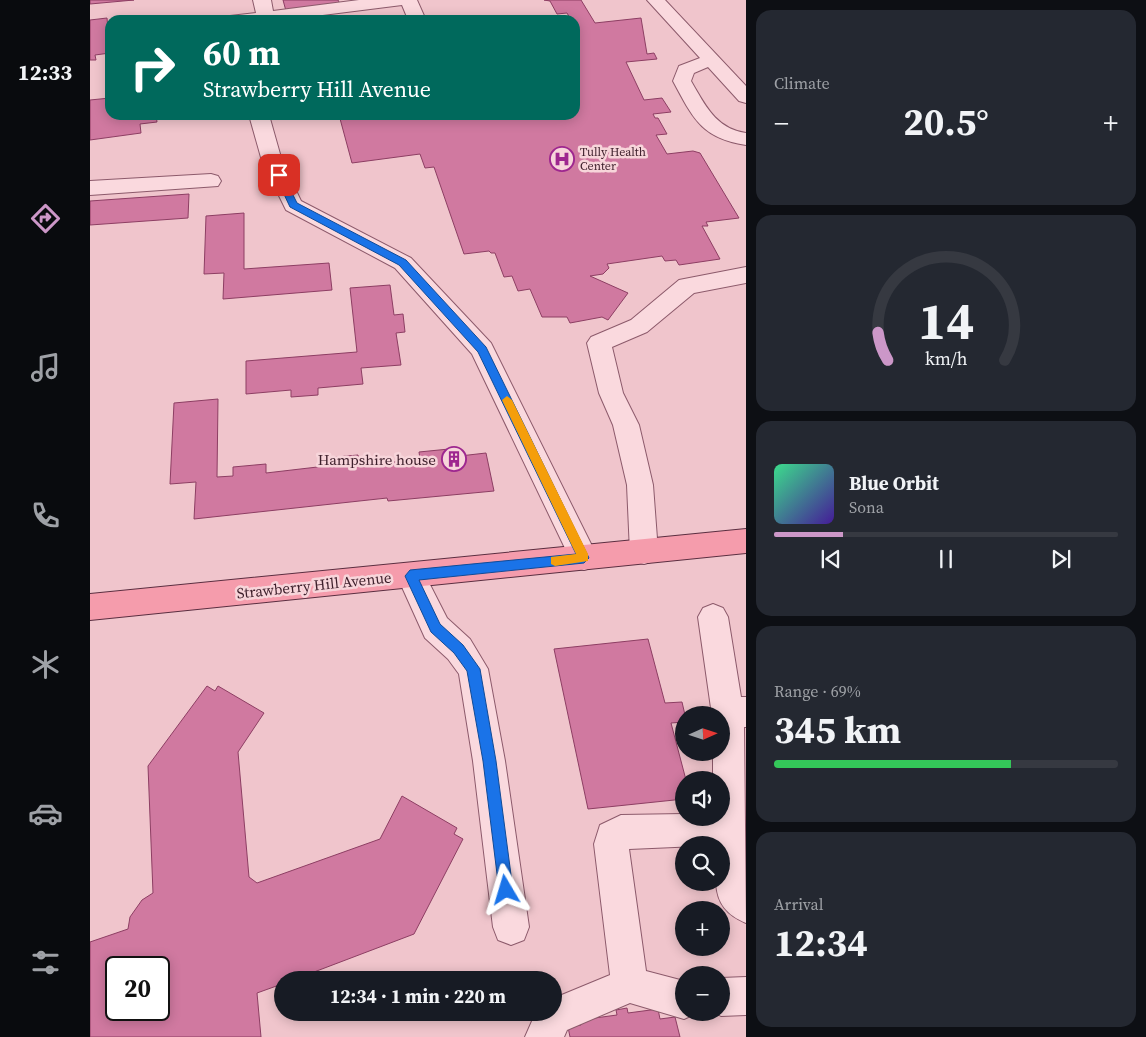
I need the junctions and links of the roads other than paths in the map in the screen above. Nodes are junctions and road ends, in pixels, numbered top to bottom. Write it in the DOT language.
graph roads {
  1 [pos="400,0"];
  2 [pos="408,0"];
  3 [pos="656,0"];
  4 [pos="264,8"];
  5 [pos="248,15"];
  6 [pos="415,15"];
  7 [pos="713,59"];
  8 [pos="726,73"];
  9 [pos="746,73"];
  10 [pos="746,97"];
  11 [pos="260,120"];
  12 [pos="746,139"];
  13 [pos="210,181"];
  14 [pos="90,188"];
  15 [pos="746,275"];
  16 [pos="746,541"];
  17 [pos="644,552"];
  18 [pos="584,558"];
  19 [pos="410,576"];
  20 [pos="90,607"];
  21 [pos="713,617"];
  22 [pos="737,712"];
  23 [pos="731,830"];
  24 [pos="746,905"];
  25 [pos="511,927"];
  26 [pos="630,985"];
  27 [pos="746,996"];
  28 [pos="730,997"];
  29 [pos="675,998"];
  30 [pos="544,1037"];
  1 -- 4 [label="lane"];
  2 -- 6 [label="lane"];
  3 -- 7 [label="lane"];
  4 -- 5 [label="lane"];
  7 -- 8 [label="lane"];
  7 -- 12 [label="lane"];
  8 -- 9 [label="lane"];
  8 -- 10 [label="lane"];
  11 -- 18 [label="lane"];
  13 -- 14 [label="lane"];
  15 -- 17 [label="lane"];
  16 -- 17 [label="main road, Strawberry Hill Avenue"];
  17 -- 18 [label="main road, Strawberry Hill Avenue"];
  18 -- 19 [label="main road, Strawberry Hill Avenue"];
  19 -- 20 [label="main road, Strawberry Hill Avenue"];
  19 -- 25 [label="lane"];
  21 -- 22 [label="lane"];
  22 -- 23 [label="lane"];
  23 -- 24 [label="lane"];
  23 -- 26 [label="lane"];
  26 -- 29 [label="lane"];
  26 -- 30 [label="lane"];
  27 -- 28 [label="lane"];
}
